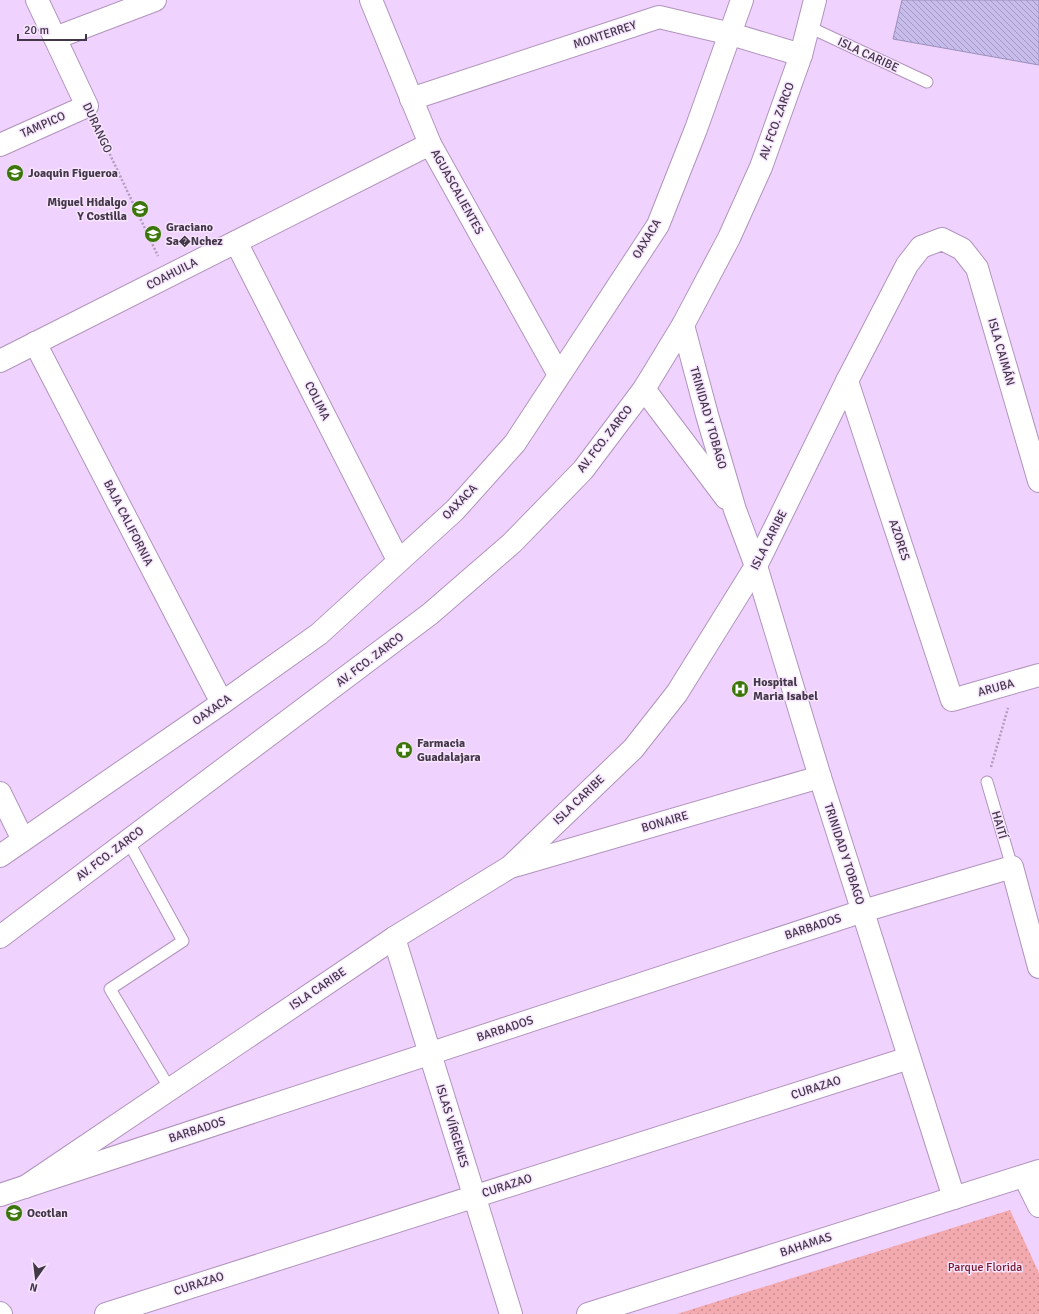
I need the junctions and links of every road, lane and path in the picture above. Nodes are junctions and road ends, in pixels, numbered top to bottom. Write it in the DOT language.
graph roads {
  1 [pos="37,0"];
  2 [pos="155,0"];
  3 [pos="371,0"];
  4 [pos="742,0"];
  5 [pos="815,0"];
  6 [pos="810,27"];
  7 [pos="731,34"];
  8 [pos="55,38"];
  9 [pos="801,55"];
  10 [pos="927,82"];
  11 [pos="411,99"];
  12 [pos="87,106"];
  13 [pos="430,144"];
  14 [pos="0,145"];
  15 [pos="942,239"];
  16 [pos="236,242"];
  17 [pos="168,277"];
  18 [pos="683,325"];
  19 [pos="35,344"];
  20 [pos="0,361"];
  21 [pos="559,376"];
  22 [pos="847,381"];
  23 [pos="644,389"];
  24 [pos="1039,481"];
  25 [pos="735,510"];
  26 [pos="398,560"];
  27 [pos="756,566"];
  28 [pos="1039,675"];
  29 [pos="1016,682"];
  30 [pos="952,700"];
  31 [pos="222,703"];
  32 [pos="820,777"];
  33 [pos="987,782"];
  34 [pos="0,793"];
  35 [pos="24,840"];
  36 [pos="128,841"];
  37 [pos="0,856"];
  38 [pos="510,867"];
  39 [pos="1012,868"];
  40 [pos="862,911"];
  41 [pos="0,937"];
  42 [pos="394,938"];
  43 [pos="1039,967"];
  44 [pos="430,1053"];
  45 [pos="909,1058"];
  46 [pos="170,1089"];
  47 [pos="1031,1173"];
  48 [pos="25,1187"];
  49 [pos="0,1195"];
  50 [pos="474,1196"];
  51 [pos="954,1198"];
  52 [pos="1039,1206"];
  53 [pos="106,1314"];
  54 [pos="511,1314"];
  55 [pos="588,1314"];
  1 -- 8 [label="street, DURANGO"];
  2 -- 8 [label="street"];
  3 -- 11 [label="street, AGUASCALIENTES"];
  4 -- 7 [label="street, OAXACA"];
  5 -- 6 [label="street, AV. FCO. ZARCO"];
  6 -- 9 [label="street, AV. FCO. ZARCO"];
  6 -- 10 [label="lane, ISLA CARIBE"];
  7 -- 9 [label="street, MONTERREY"];
  7 -- 11 [label="street, MONTERREY"];
  7 -- 21 [label="street, OAXACA"];
  8 -- 12 [label="street, DURANGO"];
  9 -- 18 [label="street, AV. FCO. ZARCO"];
  11 -- 13 [label="street, AGUASCALIENTES"];
  12 -- 14 [label="street, TAMPICO"];
  12 -- 17 [label="path, DURANGO"];
  13 -- 16 [label="street, COAHUILA"];
  13 -- 21 [label="street, AGUASCALIENTES"];
  15 -- 22 [label="street, ISLA CARIBE"];
  15 -- 24 [label="street, ISLA CAIMÁN"];
  16 -- 17 [label="street, COAHUILA"];
  16 -- 26 [label="street, COLIMA"];
  17 -- 19 [label="street, COAHUILA"];
  18 -- 23 [label="street, AV. FCO. ZARCO"];
  18 -- 25 [label="street, TRINIDAD Y TOBAGO"];
  19 -- 20 [label="street, COAHUILA"];
  19 -- 31 [label="street, BAJA CALIFORNIA"];
  21 -- 26 [label="street, OAXACA"];
  22 -- 27 [label="street, ISLA CARIBE"];
  22 -- 30 [label="street, AZORES"];
  23 -- 25 [label="street, TRINIDAD Y TOBAGO"];
  23 -- 36 [label="street, AV. FCO. ZARCO"];
  25 -- 27 [label="street, TRINIDAD Y TOBAGO"];
  26 -- 31 [label="street, OAXACA"];
  27 -- 32 [label="street, TRINIDAD Y TOBAGO"];
  27 -- 38 [label="street, ISLA CARIBE"];
  28 -- 29 [label="street, ARUBA"];
  29 -- 30 [label="street, ARUBA"];
  29 -- 33 [label="path"];
  31 -- 35 [label="street, OAXACA"];
  32 -- 38 [label="street, BONAIRE"];
  32 -- 40 [label="street, TRINIDAD Y TOBAGO"];
  33 -- 39 [label="lane, HAITÍ"];
  34 -- 35 [label="street"];
  35 -- 37 [label="street, OAXACA"];
  36 -- 41 [label="street, AV. FCO. ZARCO"];
  36 -- 46 [label="lane"];
  38 -- 42 [label="street, ISLA CARIBE"];
  39 -- 40 [label="street, BARBADOS"];
  39 -- 43 [label="street, HAITÍ"];
  40 -- 44 [label="street, BARBADOS"];
  40 -- 45 [label="street, TRINIDAD Y TOBAGO"];
  42 -- 44 [label="street, ISLAS VÍRGENES"];
  42 -- 46 [label="street, ISLA CARIBE"];
  44 -- 48 [label="street, BARBADOS"];
  44 -- 50 [label="street, ISLAS VÍRGENES"];
  45 -- 50 [label="street, CURAZAO"];
  45 -- 51 [label="street, TRINIDAD Y TOBAGO"];
  46 -- 48 [label="street, ISLA CARIBE"];
  47 -- 51 [label="street, BAHAMAS"];
  47 -- 52 [label="street"];
  48 -- 49 [label="street, BARBADOS"];
  50 -- 53 [label="street, CURAZAO"];
  50 -- 54 [label="street, ISLAS VÍRGENES"];
  51 -- 55 [label="street, BAHAMAS"];
}
